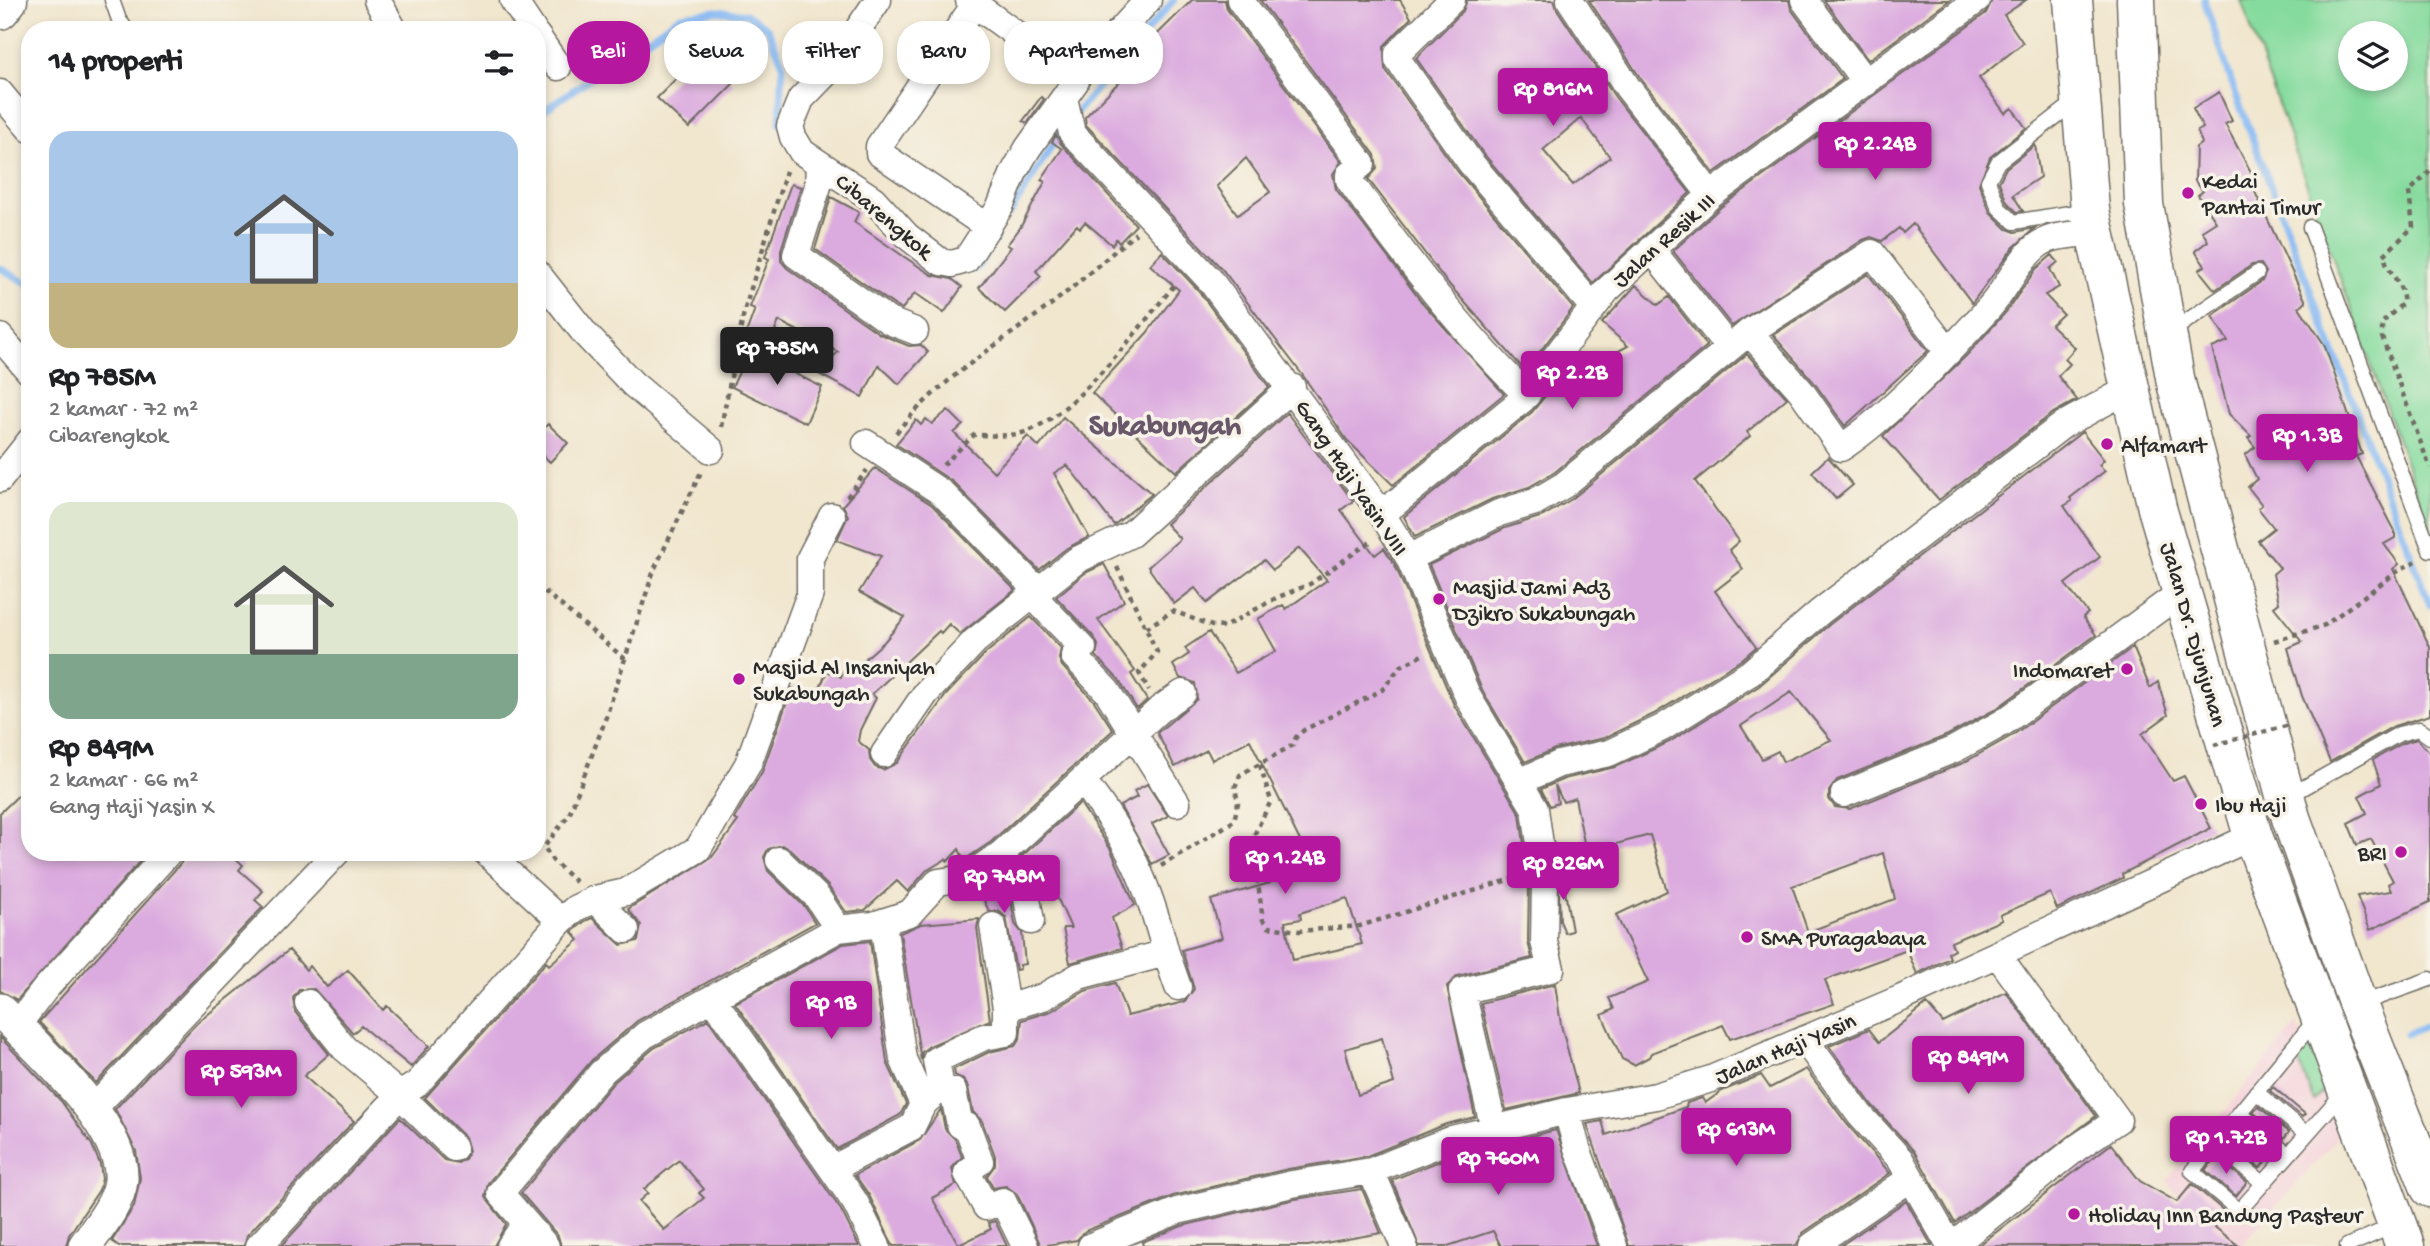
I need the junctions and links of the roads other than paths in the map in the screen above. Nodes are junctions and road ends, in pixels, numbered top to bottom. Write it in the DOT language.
graph roads {
  1 [pos="8,0"];
  2 [pos="112,0"];
  3 [pos="377,0"];
  4 [pos="513,0"];
  5 [pos="878,0"];
  6 [pos="1148,0"];
  7 [pos="1240,0"];
  8 [pos="1452,0"];
  9 [pos="1570,0"];
  10 [pos="1804,0"];
  11 [pos="2073,0"];
  12 [pos="2136,0"];
  13 [pos="972,2"];
  14 [pos="1972,2"];
  15 [pos="0,10"];
  16 [pos="120,21"];
  17 [pos="389,21"];
  18 [pos="527,21"];
  19 [pos="546,49"];
  20 [pos="558,66"];
  21 [pos="1866,83"];
  22 [pos="1068,86"];
  23 [pos="0,93"];
  24 [pos="2080,98"];
  25 [pos="21,119"];
  26 [pos="819,173"];
  27 [pos="1711,195"];
  28 [pos="2093,221"];
  29 [pos="988,227"];
  30 [pos="2310,227"];
  31 [pos="1651,249"];
  32 [pos="2257,273"];
  33 [pos="546,284"];
  34 [pos="1593,307"];
  35 [pos="915,331"];
  36 [pos="2167,334"];
  37 [pos="0,337"];
  38 [pos="1739,340"];
  39 [pos="1947,350"];
  40 [pos="21,362"];
  41 [pos="1292,387"];
  42 [pos="2129,389"];
  43 [pos="1527,395"];
  44 [pos="873,448"];
  45 [pos="711,450"];
  46 [pos="21,453"];
  47 [pos="0,480"];
  48 [pos="832,516"];
  49 [pos="1387,521"];
  50 [pos="2425,555"];
  51 [pos="1409,558"];
  52 [pos="2183,591"];
  53 [pos="1036,594"];
  54 [pos="1184,693"];
  55 [pos="1135,735"];
  56 [pos="2430,737"];
  57 [pos="884,754"];
  58 [pos="1083,781"];
  59 [pos="1519,782"];
  60 [pos="1844,794"];
  61 [pos="2286,798"];
  62 [pos="1177,803"];
  63 [pos="2253,836"];
  64 [pos="1001,854"];
  65 [pos="779,860"];
  66 [pos="161,861"];
  67 [pos="328,861"];
  68 [pos="496,861"];
  69 [pos="595,899"];
  70 [pos="561,921"];
  71 [pos="1031,921"];
  72 [pos="883,923"];
  73 [pos="993,926"];
  74 [pos="838,929"];
  75 [pos="626,930"];
  76 [pos="1166,953"];
  77 [pos="1997,954"];
  78 [pos="2430,979"];
  79 [pos="1178,987"];
  80 [pos="713,999"];
  81 [pos="308,1003"];
  82 [pos="2358,1005"];
  83 [pos="1006,1008"];
  84 [pos="2321,1013"];
  85 [pos="8,1018"];
  86 [pos="1804,1039"];
  87 [pos="2345,1091"];
  88 [pos="2256,1092"];
  89 [pos="400,1095"];
  90 [pos="932,1096"];
  91 [pos="93,1109"];
  92 [pos="1567,1111"];
  93 [pos="2240,1113"];
  94 [pos="1494,1129"];
  95 [pos="2307,1134"];
  96 [pos="2215,1143"];
  97 [pos="454,1148"];
  98 [pos="2288,1155"];
  99 [pos="832,1170"];
  100 [pos="1371,1171"];
  101 [pos="1911,1178"];
  102 [pos="2263,1183"];
  103 [pos="2430,1188"];
  104 [pos="526,1223"];
  105 [pos="2401,1235"];
  106 [pos="85,1246"];
  107 [pos="259,1246"];
  108 [pos="510,1246"];
  109 [pos="546,1246"];
  110 [pos="877,1246"];
  111 [pos="1025,1246"];
  112 [pos="1091,1246"];
  113 [pos="1404,1246"];
  114 [pos="1614,1246"];
  115 [pos="1812,1246"];
  116 [pos="1951,1246"];
  117 [pos="2347,1246"];
  1 -- 15 [label="main road"];
  2 -- 16 [label="lane"];
  3 -- 17 [label="street"];
  4 -- 18 [label="street"];
  5 -- 26 [label="street, Cibarengkok"];
  6 -- 22 [label="street, Cibarengkok"];
  7 -- 43 [label="street"];
  8 -- 34 [label="street"];
  9 -- 27 [label="street"];
  10 -- 21 [label="street"];
  11 -- 24 [label="main road, Jalan Dr. Djunjunan"];
  12 -- 36 [label="main road, Jalan Dr. Djunjunan"];
  13 -- 22 [label="street"];
  13 -- 29 [label="street"];
  14 -- 21 [label="street, Jalan Resik III"];
  19 -- 20 [label="street"];
  21 -- 27 [label="street, Jalan Resik III"];
  22 -- 29 [label="street, Cibarengkok"];
  22 -- 41 [label="street, Gang Haji Yasin VIII"];
  23 -- 25 [label="street"];
  24 -- 28 [label="main road, Jalan Dr. Djunjunan"];
  24 -- 28 [label="lane"];
  26 -- 29 [label="street, Cibarengkok"];
  26 -- 35 [label="street"];
  27 -- 31 [label="street, Jalan Resik III"];
  28 -- 39 [label="street"];
  28 -- 42 [label="main road, Jalan Dr. Djunjunan"];
  30 -- 50 [label="lane"];
  31 -- 34 [label="street, Jalan Resik III"];
  31 -- 38 [label="street"];
  32 -- 36 [label="lane"];
  33 -- 45 [label="street"];
  34 -- 43 [label="street, Jalan Resik III"];
  36 -- 61 [label="main road, Jalan Dr. Djunjunan"];
  37 -- 40 [label="street"];
  38 -- 39 [label="street"];
  38 -- 39 [label="street"];
  38 -- 51 [label="street"];
  41 -- 49 [label="street, Gang Haji Yasin VIII"];
  41 -- 53 [label="street"];
  42 -- 52 [label="main road, Jalan Dr. Djunjunan"];
  42 -- 59 [label="street"];
  43 -- 49 [label="street, Jalan Resik III"];
  44 -- 53 [label="street"];
  46 -- 47 [label="street"];
  48 -- 69 [label="street"];
  49 -- 51 [label="street, Gang Haji Yasin VIII"];
  51 -- 59 [label="street, Gang Haji Yasin VIII"];
  52 -- 60 [label="street"];
  52 -- 63 [label="main road, Jalan Dr. Djunjunan"];
  53 -- 55 [label="street"];
  53 -- 57 [label="street"];
  54 -- 55 [label="street"];
  55 -- 58 [label="street"];
  55 -- 62 [label="street"];
  56 -- 61 [label="lane"];
  58 -- 64 [label="street"];
  58 -- 76 [label="street"];
  59 -- 94 [label="street, Gang Haji Yasin VIII"];
  61 -- 82 [label="main road, Jalan Dr. Djunjunan"];
  63 -- 77 [label="street, Jalan Haji Yasin"];
  63 -- 84 [label="main road, Jalan Dr. Djunjunan"];
  64 -- 71 [label="street"];
  64 -- 72 [label="street"];
  65 -- 74 [label="street"];
  66 -- 85 [label="street"];
  67 -- 91 [label="street"];
  68 -- 70 [label="street"];
  69 -- 70 [label="street"];
  69 -- 75 [label="street"];
  70 -- 89 [label="street"];
  72 -- 74 [label="street"];
  72 -- 90 [label="street"];
  73 -- 83 [label="street"];
  74 -- 80 [label="street"];
  76 -- 79 [label="street"];
  76 -- 83 [label="street"];
  77 -- 86 [label="street, Jalan Haji Yasin"];
  77 -- 116 [label="street"];
  78 -- 82 [label="lane"];
  80 -- 99 [label="street"];
  80 -- 104 [label="street"];
  81 -- 89 [label="street"];
  82 -- 103 [label="main road, Jalan Dr. Djunjunan"];
  83 -- 90 [label="street"];
  84 -- 87 [label="main road, Jalan Dr. Djunjunan"];
  84 -- 88 [label="lane"];
  85 -- 91 [label="street"];
  86 -- 92 [label="street, Jalan Haji Yasin"];
  86 -- 101 [label="street"];
  87 -- 95 [label="lane"];
  87 -- 105 [label="main road, Jalan Dr. Djunjunan"];
  88 -- 93 [label="lane"];
  88 -- 95 [label="lane"];
  89 -- 97 [label="street"];
  89 -- 107 [label="street"];
  90 -- 99 [label="street"];
  90 -- 111 [label="street"];
  91 -- 106 [label="street"];
  92 -- 94 [label="street, Jalan Haji Yasin"];
  92 -- 114 [label="street"];
  93 -- 96 [label="lane"];
  93 -- 98 [label="lane"];
  94 -- 100 [label="street, Jalan Haji Yasin"];
  95 -- 98 [label="lane"];
  96 -- 102 [label="lane"];
  96 -- 102 [label="lane"];
  98 -- 102 [label="lane"];
  99 -- 110 [label="street"];
  100 -- 112 [label="street, Jalan Haji Yasin"];
  100 -- 113 [label="street"];
  101 -- 115 [label="street"];
  101 -- 116 [label="street"];
  104 -- 108 [label="street"];
  104 -- 109 [label="street"];
  105 -- 117 [label="lane"];
}
